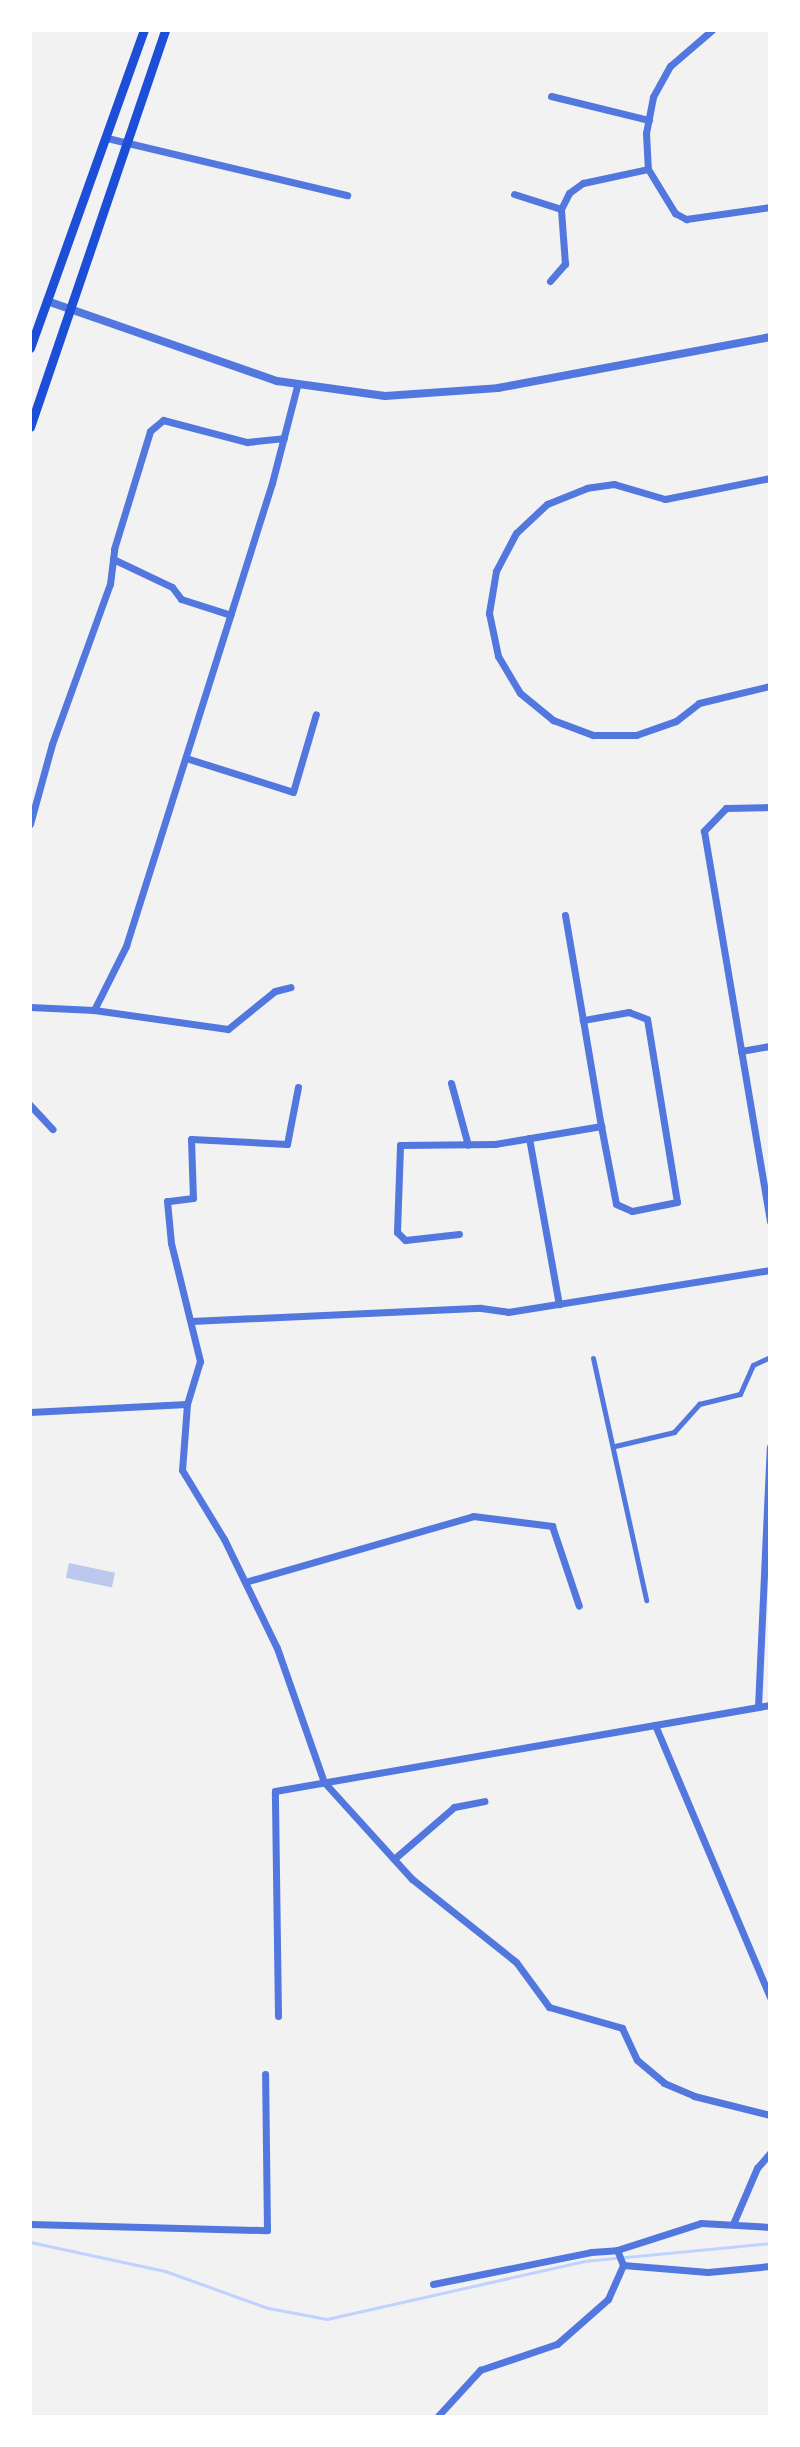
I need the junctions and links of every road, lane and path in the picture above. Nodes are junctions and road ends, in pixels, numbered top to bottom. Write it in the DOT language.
graph roads {
  1 [pos="144,30"];
  2 [pos="165,30"];
  3 [pos="712,30"];
  4 [pos="551,96"];
  5 [pos="649,120"];
  6 [pos="107,138"];
  7 [pos="123,143"];
  8 [pos="648,169"];
  9 [pos="514,194"];
  10 [pos="347,195"];
  11 [pos="770,207"];
  12 [pos="561,209"];
  13 [pos="550,281"];
  14 [pos="47,301"];
  15 [pos="71,310"];
  16 [pos="770,337"];
  17 [pos="30,348"];
  18 [pos="297,386"];
  19 [pos="30,427"];
  20 [pos="284,438"];
  21 [pos="770,478"];
  22 [pos="113,559"];
  23 [pos="231,615"];
  24 [pos="770,686"];
  25 [pos="316,714"];
  26 [pos="186,758"];
  27 [pos="770,807"];
  28 [pos="30,824"];
  29 [pos="565,915"];
  30 [pos="291,987"];
  31 [pos="30,1007"];
  32 [pos="94,1010"];
  33 [pos="583,1020"];
  34 [pos="770,1046"];
  35 [pos="741,1051"];
  36 [pos="451,1083"];
  37 [pos="298,1087"];
  38 [pos="30,1105"];
  39 [pos="601,1126"];
  40 [pos="52,1129"];
  41 [pos="529,1138"];
  42 [pos="468,1145"];
  43 [pos="770,1221"];
  44 [pos="459,1234"];
  45 [pos="770,1270"];
  46 [pos="559,1304"];
  47 [pos="191,1321"];
  48 [pos="770,1357"];
  49 [pos="593,1358"];
  50 [pos="187,1404"];
  51 [pos="30,1412"];
  52 [pos="615,1447"];
  53 [pos="770,1447"];
  54 [pos="767,1567"];
  55 [pos="245,1582"];
  56 [pos="646,1600"];
  57 [pos="579,1606"];
  58 [pos="770,1705"];
  59 [pos="758,1707"];
  60 [pos="655,1725"];
  61 [pos="324,1782"];
  62 [pos="484,1801"];
  63 [pos="394,1859"];
  64 [pos="770,1997"];
  65 [pos="278,2016"];
  66 [pos="265,2074"];
  67 [pos="770,2115"];
  68 [pos="770,2153"];
  69 [pos="30,2224"];
  70 [pos="733,2224"];
  71 [pos="770,2227"];
  72 [pos="619,2252"];
  73 [pos="623,2265"];
  74 [pos="770,2266"];
  75 [pos="433,2284"];
  76 [pos="437,2417"];
  1 -- 6 [label="main road"];
  2 -- 7 [label="main road"];
  3 -- 5 [label="street"];
  4 -- 5 [label="street"];
  5 -- 8 [label="street"];
  6 -- 7 [label="street"];
  6 -- 14 [label="main road"];
  7 -- 10 [label="street"];
  7 -- 15 [label="main road"];
  8 -- 11 [label="street"];
  8 -- 12 [label="street"];
  9 -- 12 [label="street"];
  12 -- 13 [label="street"];
  14 -- 15 [label="street"];
  14 -- 17 [label="main road"];
  15 -- 18 [label="street"];
  15 -- 19 [label="main road"];
  16 -- 18 [label="street"];
  18 -- 20 [label="street"];
  20 -- 22 [label="street"];
  20 -- 23 [label="street"];
  21 -- 24 [label="street"];
  22 -- 23 [label="street"];
  22 -- 28 [label="street"];
  23 -- 26 [label="street"];
  25 -- 26 [label="street"];
  26 -- 32 [label="street"];
  27 -- 35 [label="street"];
  29 -- 33 [label="street"];
  30 -- 32 [label="street"];
  31 -- 32 [label="street"];
  33 -- 39 [label="street"];
  33 -- 39 [label="street"];
  34 -- 35 [label="street"];
  35 -- 43 [label="street"];
  36 -- 42 [label="street"];
  37 -- 47 [label="street"];
  38 -- 40 [label="street"];
  39 -- 41 [label="street"];
  41 -- 42 [label="street"];
  41 -- 46 [label="street"];
  42 -- 44 [label="street"];
  45 -- 46 [label="street"];
  46 -- 47 [label="street"];
  47 -- 50 [label="street"];
  48 -- 52 [label="street"];
  49 -- 52 [label="street"];
  50 -- 51 [label="street"];
  50 -- 55 [label="street"];
  52 -- 56 [label="street"];
  53 -- 54 [label="street"];
  54 -- 59 [label="street"];
  55 -- 57 [label="street"];
  55 -- 61 [label="street"];
  58 -- 59 [label="street"];
  59 -- 60 [label="street"];
  60 -- 61 [label="street"];
  60 -- 64 [label="street"];
  61 -- 63 [label="street"];
  61 -- 65 [label="street"];
  62 -- 63 [label="street"];
  63 -- 67 [label="street"];
  66 -- 69 [label="street"];
  68 -- 70 [label="street"];
  70 -- 71 [label="street"];
  70 -- 72 [label="street"];
  72 -- 73 [label="street"];
  72 -- 75 [label="street"];
  73 -- 74 [label="street"];
  73 -- 76 [label="street"];
}
